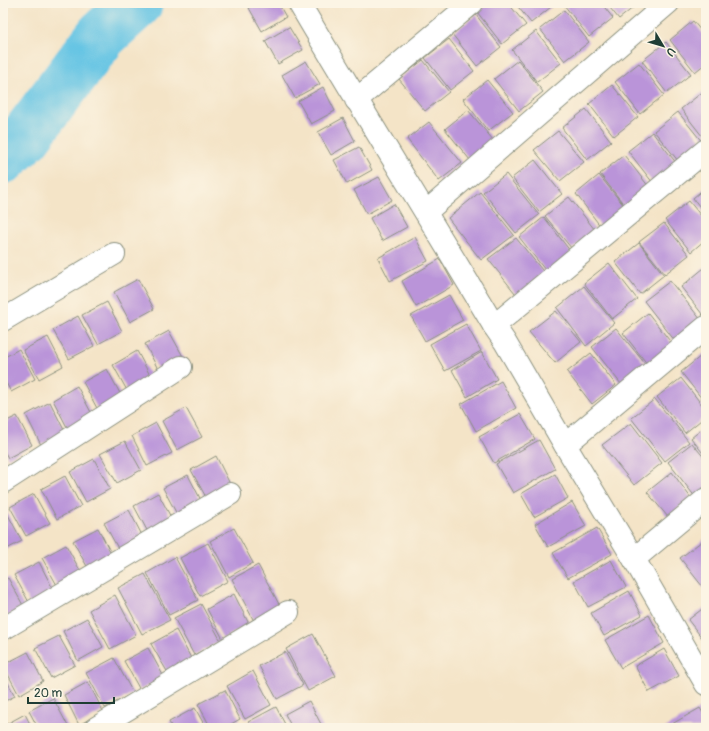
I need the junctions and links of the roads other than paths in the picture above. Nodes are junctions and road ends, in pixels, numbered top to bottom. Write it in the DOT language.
graph roads {
  1 [pos="299,3"];
  2 [pos="472,3"];
  3 [pos="668,3"];
  4 [pos="356,100"];
  5 [pos="706,150"];
  6 [pos="426,212"];
  7 [pos="114,254"];
  8 [pos="3,320"];
  9 [pos="494,326"];
  10 [pos="706,327"];
  11 [pos="181,367"];
  12 [pos="565,445"];
  13 [pos="3,482"];
  14 [pos="230,494"];
  15 [pos="706,499"];
  16 [pos="634,559"];
  17 [pos="288,612"];
  18 [pos="3,629"];
  19 [pos="704,674"];
  20 [pos="96,728"];
  1 -- 4 [label="street"];
  2 -- 4 [label="street"];
  3 -- 6 [label="street"];
  4 -- 6 [label="street"];
  5 -- 9 [label="street"];
  6 -- 9 [label="street"];
  7 -- 8 [label="street"];
  9 -- 12 [label="street"];
  10 -- 12 [label="street"];
  11 -- 13 [label="street"];
  12 -- 16 [label="street"];
  14 -- 18 [label="street"];
  15 -- 16 [label="street"];
  16 -- 19 [label="street"];
  17 -- 20 [label="street"];
}
